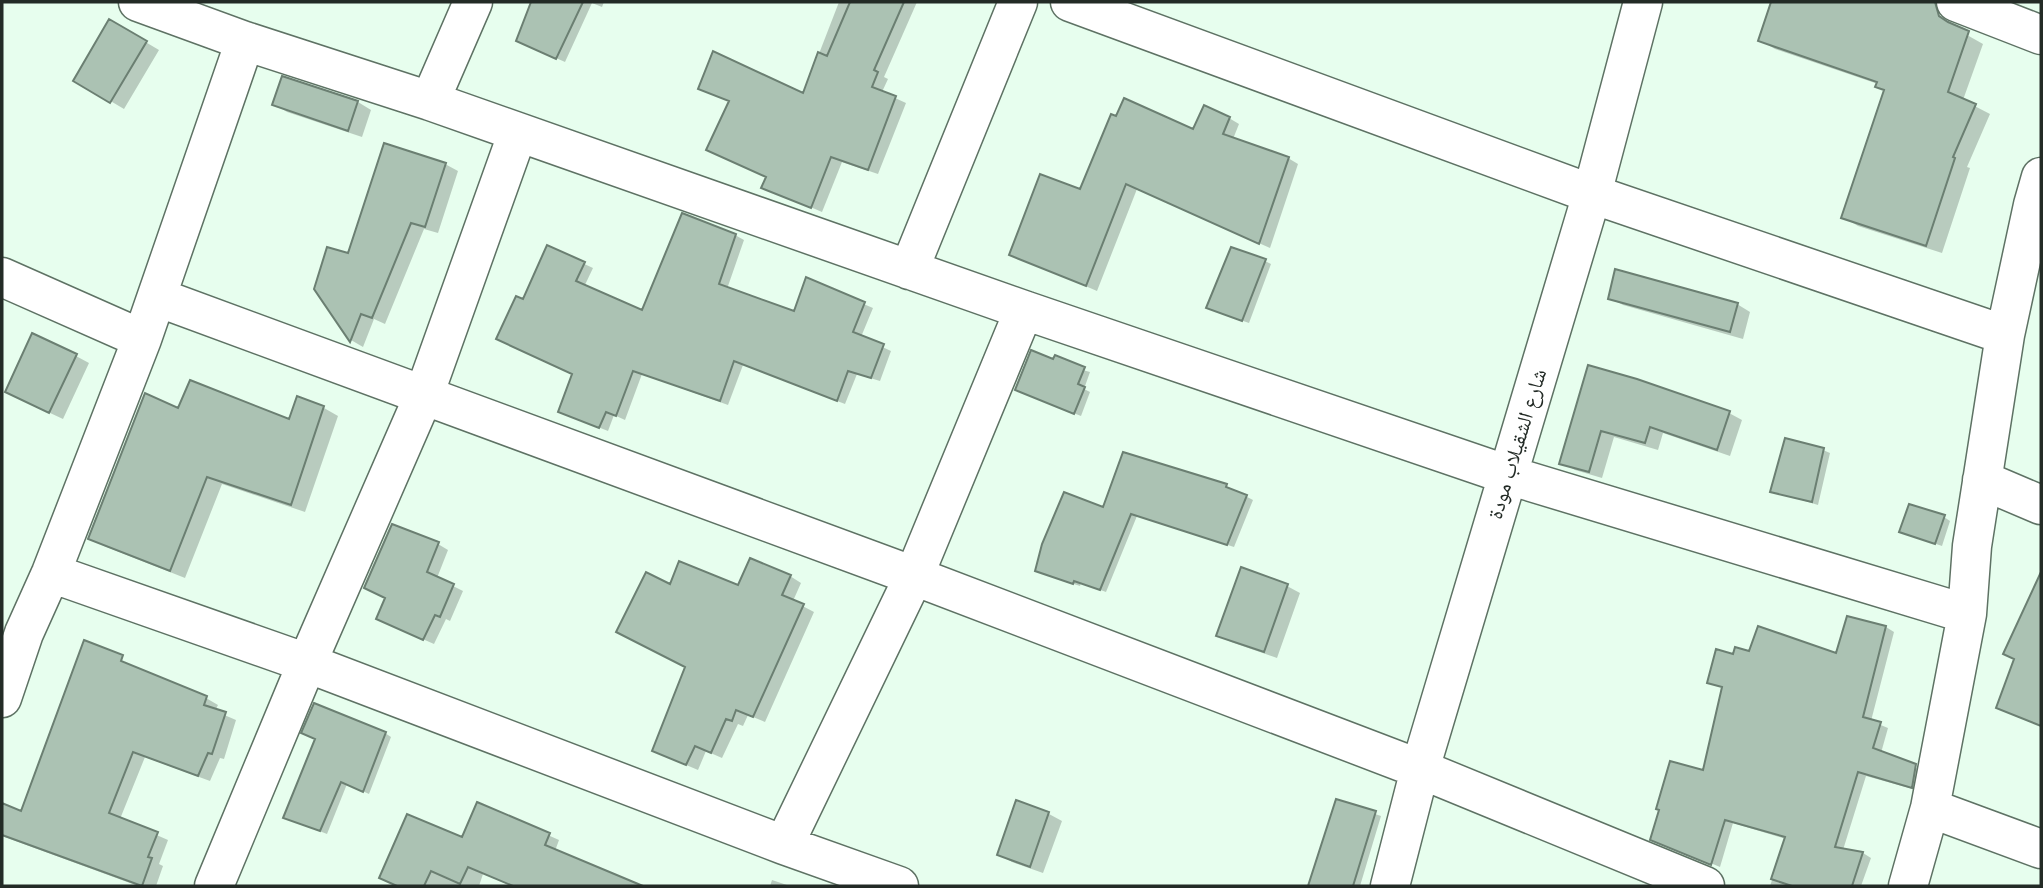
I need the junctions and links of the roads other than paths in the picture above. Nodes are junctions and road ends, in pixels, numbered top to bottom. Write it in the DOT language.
graph roads {
  1 [pos="138,2"];
  2 [pos="472,2"];
  3 [pos="1018,2"];
  4 [pos="1070,2"];
  5 [pos="1643,2"];
  6 [pos="1956,2"];
  7 [pos="2041,35"];
  8 [pos="245,41"];
  9 [pos="430,101"];
  10 [pos="518,132"];
  11 [pos="1592,194"];
  12 [pos="2038,197"];
  13 [pos="909,270"];
  14 [pos="2,277"];
  15 [pos="157,297"];
  16 [pos="1024,310"];
  17 [pos="2005,335"];
  18 [pos="142,339"];
  19 [pos="424,395"];
  20 [pos="1508,475"];
  21 [pos="1982,480"];
  22 [pos="2041,505"];
  23 [pos="51,573"];
  24 [pos="914,576"];
  25 [pos="1967,614"];
  26 [pos="13,628"];
  27 [pos="307,663"];
  28 [pos="2,698"];
  29 [pos="1420,769"];
  30 [pos="1930,808"];
  31 [pos="784,845"];
  32 [pos="2041,849"];
  33 [pos="214,886"];
  34 [pos="899,886"];
  35 [pos="1390,886"];
  36 [pos="1705,886"];
  37 [pos="1909,886"];
  1 -- 8 [label="street"];
  2 -- 9 [label="street"];
  3 -- 13 [label="street"];
  4 -- 11 [label="street"];
  5 -- 11 [label="street, شارع الشقيلاب مودة"];
  6 -- 7 [label="street"];
  8 -- 9 [label="street"];
  8 -- 15 [label="street"];
  9 -- 10 [label="street"];
  10 -- 13 [label="street"];
  10 -- 19 [label="street"];
  11 -- 17 [label="street"];
  11 -- 20 [label="street, شارع الشقيلاب مودة"];
  12 -- 17 [label="street"];
  13 -- 16 [label="street"];
  14 -- 18 [label="street"];
  15 -- 18 [label="street"];
  15 -- 19 [label="street"];
  16 -- 20 [label="street"];
  16 -- 24 [label="street"];
  17 -- 21 [label="street"];
  18 -- 23 [label="street"];
  19 -- 24 [label="street"];
  19 -- 27 [label="street"];
  20 -- 25 [label="street"];
  20 -- 29 [label="street, شارع الشقيلاب مودة"];
  21 -- 22 [label="street"];
  21 -- 25 [label="street"];
  23 -- 26 [label="street"];
  23 -- 27 [label="street"];
  24 -- 29 [label="street"];
  24 -- 31 [label="street"];
  25 -- 30 [label="street"];
  26 -- 28 [label="street"];
  27 -- 31 [label="street"];
  27 -- 33 [label="street"];
  29 -- 35 [label="street, شارع الشقيلاب مودة"];
  29 -- 36 [label="street"];
  30 -- 32 [label="street"];
  30 -- 37 [label="street"];
  31 -- 34 [label="street"];
}
